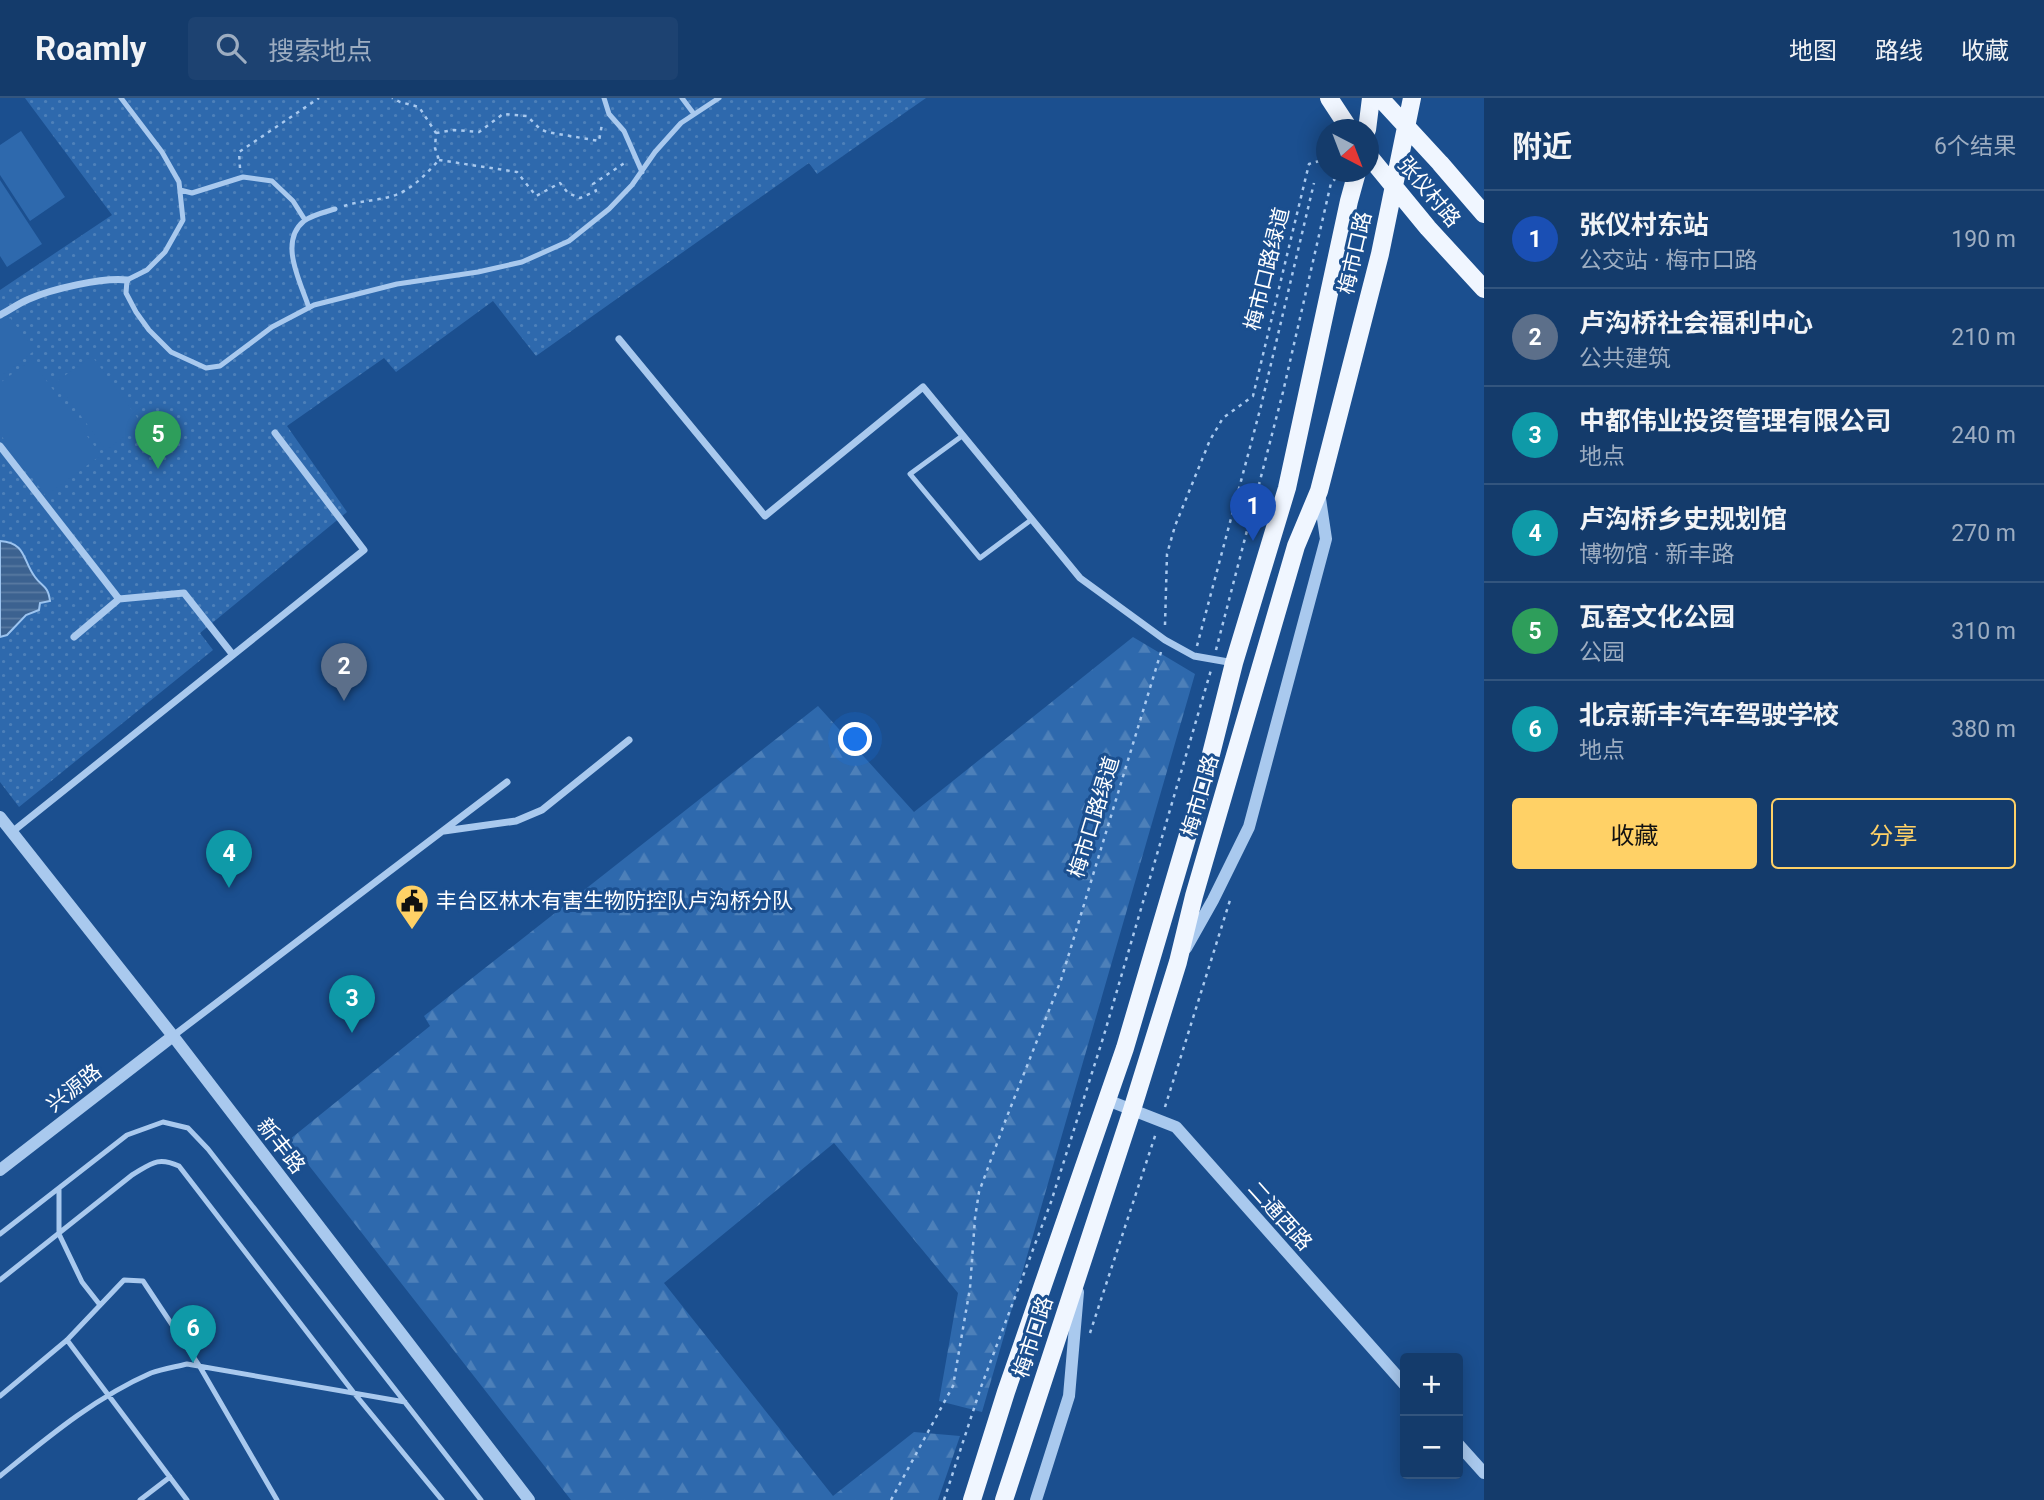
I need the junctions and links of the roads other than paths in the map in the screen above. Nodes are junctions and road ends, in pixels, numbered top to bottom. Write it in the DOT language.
graph roads {
  1 [pos="121,98"];
  2 [pos="604,98"];
  3 [pos="682,98"];
  4 [pos="719,98"];
  5 [pos="1329,98"];
  6 [pos="1371,98"];
  7 [pos="1380,98"];
  8 [pos="1412,98"];
  9 [pos="694,114"];
  10 [pos="1343,119"];
  11 [pos="1368,119"];
  12 [pos="1406,127"];
  13 [pos="1379,168"];
  14 [pos="640,174"];
  15 [pos="1354,182"];
  16 [pos="1394,185"];
  17 [pos="180,190"];
  18 [pos="335,209"];
  19 [pos="1484,214"];
  20 [pos="305,220"];
  21 [pos="127,280"];
  22 [pos="1484,289"];
  23 [pos="309,308"];
  24 [pos="0,315"];
  25 [pos="619,339"];
  26 [pos="275,433"];
  27 [pos="962,436"];
  28 [pos="0,446"];
  29 [pos="1319,491"];
  30 [pos="1031,520"];
  31 [pos="119,599"];
  32 [pos="74,637"];
  33 [pos="233,655"];
  34 [pos="1234,663"];
  35 [pos="629,740"];
  36 [pos="507,782"];
  37 [pos="0,817"];
  38 [pos="443,831"];
  39 [pos="12,832"];
  40 [pos="1178,962"];
  41 [pos="173,1036"];
  42 [pos="1107,1100"];
  43 [pos="1132,1110"];
  44 [pos="0,1170"];
  45 [pos="59,1188"];
  46 [pos="0,1234"];
  47 [pos="59,1234"];
  48 [pos="1080,1266"];
  49 [pos="0,1280"];
  50 [pos="100,1305"];
  51 [pos="67,1340"];
  52 [pos="200,1367"];
  53 [pos="1400,1379"];
  54 [pos="354,1393"];
  55 [pos="108,1395"];
  56 [pos="0,1396"];
  57 [pos="405,1402"];
  58 [pos="1463,1450"];
  59 [pos="1484,1473"];
  60 [pos="0,1476"];
  61 [pos="170,1477"];
  62 [pos="140,1500"];
  63 [pos="187,1500"];
  64 [pos="277,1500"];
  65 [pos="442,1500"];
  66 [pos="481,1500"];
  67 [pos="529,1500"];
  68 [pos="972,1500"];
  69 [pos="1004,1500"];
  70 [pos="1036,1500"];
  1 -- 17 [label="lane"];
  2 -- 14 [label="lane"];
  3 -- 9 [label="lane"];
  4 -- 9 [label="lane"];
  5 -- 10 [label="main road"];
  6 -- 11 [label="main road"];
  7 -- 12 [label="main road, 张仪村路"];
  8 -- 12 [label="main road, 梅市口路"];
  9 -- 14 [label="lane"];
  12 -- 16 [label="main road, 梅市口路"];
  12 -- 19 [label="main road, 张仪村路"];
  13 -- 16 [label="main road, 张仪村路"];
  14 -- 23 [label="lane"];
  15 -- 34 [label="main road, 梅市口路"];
  16 -- 22 [label="main road, 张仪村路"];
  16 -- 29 [label="main road, 梅市口路"];
  17 -- 20 [label="lane"];
  17 -- 21 [label="lane"];
  18 -- 20 [label="lane"];
  20 -- 23 [label="lane"];
  21 -- 23 [label="lane"];
  21 -- 24 [label="street"];
  25 -- 27 [label="street"];
  26 -- 33 [label="street"];
  27 -- 30 [label="street"];
  27 -- 30 [label="lane"];
  28 -- 31 [label="street"];
  29 -- 40 [label="main road, 梅市口路"];
  29 -- 40 [label="street"];
  30 -- 34 [label="street"];
  31 -- 32 [label="street"];
  31 -- 33 [label="street"];
  33 -- 39 [label="street"];
  34 -- 42 [label="main road, 梅市口路"];
  35 -- 38 [label="street"];
  36 -- 38 [label="street"];
  37 -- 39 [label="street, 新丰路"];
  38 -- 41 [label="street"];
  39 -- 41 [label="street, 新丰路"];
  40 -- 43 [label="main road, 梅市口路"];
  41 -- 44 [label="street, 兴源路"];
  41 -- 67 [label="street, 新丰路"];
  42 -- 43 [label="street, 二通西路"];
  42 -- 68 [label="main road, 梅市口路"];
  43 -- 48 [label="main road, 梅市口路"];
  43 -- 53 [label="street, 二通西路"];
  45 -- 46 [label="lane"];
  45 -- 47 [label="lane"];
  45 -- 57 [label="lane"];
  47 -- 49 [label="lane"];
  47 -- 50 [label="lane"];
  47 -- 54 [label="lane"];
  48 -- 69 [label="main road, 梅市口路"];
  48 -- 70 [label="street"];
  50 -- 51 [label="lane"];
  50 -- 52 [label="lane"];
  51 -- 55 [label="lane"];
  51 -- 56 [label="lane"];
  52 -- 54 [label="lane"];
  52 -- 55 [label="lane"];
  52 -- 64 [label="lane"];
  54 -- 57 [label="lane"];
  54 -- 65 [label="lane"];
  55 -- 60 [label="lane"];
  55 -- 61 [label="lane"];
  57 -- 66 [label="lane"];
  58 -- 59 [label="street"];
  61 -- 62 [label="lane"];
  61 -- 63 [label="lane"];
}
